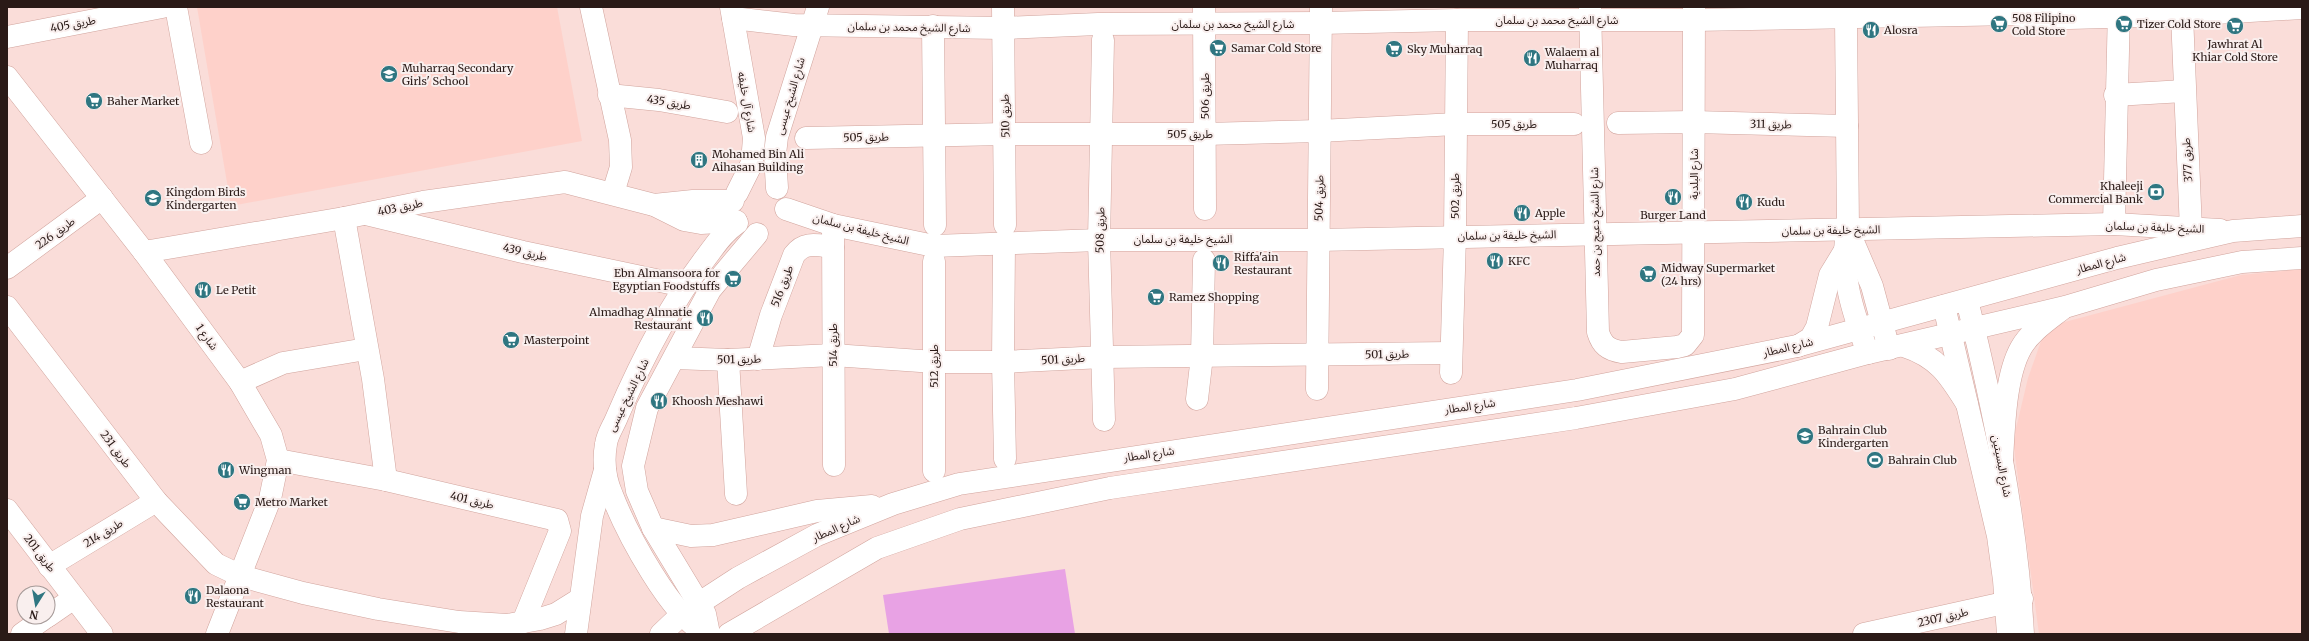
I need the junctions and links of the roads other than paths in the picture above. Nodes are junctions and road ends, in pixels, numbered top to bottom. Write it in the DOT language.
graph roads {
  1 [pos="162,7"];
  2 [pos="176,7"];
  3 [pos="591,7"];
  4 [pos="2302,8"];
  5 [pos="2266,9"];
  6 [pos="1984,11"];
  7 [pos="1846,12"];
  8 [pos="2118,12"];
  9 [pos="732,13"];
  10 [pos="1530,13"];
  11 [pos="1694,13"];
  12 [pos="1590,14"];
  13 [pos="1204,15"];
  14 [pos="1321,15"];
  15 [pos="2182,15"];
  16 [pos="815,16"];
  17 [pos="1003,17"];
  18 [pos="1457,20"];
  19 [pos="934,26"];
  20 [pos="7,37"];
  21 [pos="1103,40"];
  22 [pos="7,77"];
  23 [pos="2184,91"];
  24 [pos="610,95"];
  25 [pos="2115,95"];
  26 [pos="727,112"];
  27 [pos="1694,122"];
  28 [pos="1618,123"];
  29 [pos="1456,124"];
  30 [pos="1574,124"];
  31 [pos="1847,126"];
  32 [pos="1319,132"];
  33 [pos="1102,133"];
  34 [pos="1006,134"];
  35 [pos="1205,134"];
  36 [pos="934,136"];
  37 [pos="806,138"];
  38 [pos="201,143"];
  39 [pos="777,188"];
  40 [pos="614,193"];
  41 [pos="102,198"];
  42 [pos="786,209"];
  43 [pos="1205,209"];
  44 [pos="736,210"];
  45 [pos="366,214"];
  46 [pos="344,218"];
  47 [pos="833,224"];
  48 [pos="2114,224"];
  49 [pos="935,225"];
  50 [pos="2302,226"];
  51 [pos="1848,230"];
  52 [pos="2191,230"];
  53 [pos="2233,231"];
  54 [pos="1694,232"];
  55 [pos="757,234"];
  56 [pos="1005,234"];
  57 [pos="1595,234"];
  58 [pos="1455,236"];
  59 [pos="1100,240"];
  60 [pos="1318,240"];
  61 [pos="833,247"];
  62 [pos="144,252"];
  63 [pos="1844,252"];
  64 [pos="2302,258"];
  65 [pos="1204,260"];
  66 [pos="934,261"];
  67 [pos="7,268"];
  68 [pos="684,286"];
  69 [pos="1967,300"];
  70 [pos="1944,306"];
  71 [pos="7,307"];
  72 [pos="2065,307"];
  73 [pos="1883,321"];
  74 [pos="1974,328"];
  75 [pos="1859,329"];
  76 [pos="1951,334"];
  77 [pos="1690,341"];
  78 [pos="1798,346"];
  79 [pos="1897,348"];
  80 [pos="366,349"];
  81 [pos="1868,353"];
  82 [pos="1318,355"];
  83 [pos="832,356"];
  84 [pos="1202,356"];
  85 [pos="1103,357"];
  86 [pos="675,358"];
  87 [pos="758,359"];
  88 [pos="728,360"];
  89 [pos="935,362"];
  90 [pos="1003,362"];
  91 [pos="1451,363"];
  92 [pos="240,382"];
  93 [pos="1317,389"];
  94 [pos="1197,398"];
  95 [pos="1967,404"];
  96 [pos="1104,420"];
  97 [pos="1005,459"];
  98 [pos="278,460"];
  99 [pos="2002,460"];
  100 [pos="834,465"];
  101 [pos="605,470"];
  102 [pos="934,471"];
  103 [pos="386,480"];
  104 [pos="736,494"];
  105 [pos="156,501"];
  106 [pos="893,504"];
  107 [pos="7,510"];
  108 [pos="653,528"];
  109 [pos="49,566"];
  110 [pos="241,576"];
  111 [pos="74,598"];
  112 [pos="580,599"];
  113 [pos="2014,605"];
  114 [pos="689,609"];
  115 [pos="56,610"];
  116 [pos="459,622"];
  117 [pos="523,622"];
  118 [pos="34,625"];
  119 [pos="22,634"];
  120 [pos="102,634"];
  121 [pos="217,634"];
  122 [pos="478,634"];
  123 [pos="576,634"];
  124 [pos="661,634"];
  125 [pos="709,634"];
  126 [pos="729,634"];
  127 [pos="1864,634"];
  128 [pos="1901,634"];
  129 [pos="2008,634"];
  130 [pos="2024,634"];
  1 -- 20 [label="street, طريق 405"];
  2 -- 38 [label="street"];
  3 -- 24 [label="street"];
  4 -- 5 [label="street, شارع الشيخ محمد بن سلمان"];
  5 -- 15 [label="street, شارع الشيخ محمد بن سلمان"];
  6 -- 7 [label="street, شارع الشيخ محمد بن سلمان"];
  6 -- 8 [label="street, شارع الشيخ محمد بن سلمان"];
  7 -- 11 [label="street, شارع الشيخ محمد بن سلمان"];
  7 -- 31 [label="street"];
  8 -- 15 [label="street, شارع الشيخ محمد بن سلمان"];
  8 -- 25 [label="street"];
  9 -- 16 [label="street, شارع الشيخ محمد بن سلمان"];
  9 -- 44 [label="street, شارع آل خليفه"];
  10 -- 12 [label="street, شارع الشيخ محمد بن سلمان"];
  10 -- 18 [label="street, شارع الشيخ محمد بن سلمان"];
  11 -- 12 [label="street, شارع الشيخ محمد بن سلمان"];
  11 -- 27 [label="street, شارع البلدية"];
  12 -- 57 [label="street, شارع الشيخ دعيج بن حمد"];
  13 -- 14 [label="street, شارع الشيخ محمد بن سلمان"];
  13 -- 17 [label="street, شارع الشيخ محمد بن سلمان"];
  13 -- 35 [label="street, طريق 506"];
  14 -- 18 [label="street, شارع الشيخ محمد بن سلمان"];
  14 -- 32 [label="street, طريق 504"];
  15 -- 23 [label="street, طريق 377"];
  16 -- 19 [label="street, شارع الشيخ محمد بن سلمان"];
  16 -- 39 [label="street, شارع الشيخ عيسى"];
  17 -- 19 [label="street, شارع الشيخ محمد بن سلمان"];
  17 -- 34 [label="street, طريق 510"];
  18 -- 29 [label="street, طريق 502"];
  19 -- 36 [label="street"];
  21 -- 33 [label="street, طريق 508"];
  22 -- 41 [label="street, شارع 1"];
  23 -- 25 [label="street"];
  23 -- 52 [label="street, طريق 377"];
  24 -- 26 [label="street, طريق 435"];
  24 -- 40 [label="street"];
  25 -- 48 [label="street"];
  27 -- 28 [label="street"];
  27 -- 31 [label="street, طريق 311"];
  27 -- 54 [label="street, شارع البلدية"];
  29 -- 30 [label="street, طريق 505"];
  29 -- 32 [label="street, طريق 505"];
  29 -- 58 [label="street, طريق 502"];
  31 -- 51 [label="street"];
  32 -- 35 [label="street, طريق 505"];
  32 -- 60 [label="street, طريق 504"];
  33 -- 34 [label="street, طريق 505"];
  33 -- 35 [label="street, طريق 505"];
  33 -- 59 [label="street, طريق 508"];
  34 -- 36 [label="street, طريق 505"];
  34 -- 56 [label="street, طريق 510"];
  35 -- 43 [label="street, طريق 506"];
  36 -- 37 [label="street, طريق 505"];
  36 -- 49 [label="street"];
  39 -- 42 [label="street"];
  39 -- 44 [label="street"];
  40 -- 44 [label="street, طريق 403"];
  40 -- 45 [label="street, طريق 403"];
  41 -- 62 [label="street, شارع 1"];
  41 -- 67 [label="street, طريق 226"];
  42 -- 47 [label="street, الشيخ خليفة بن سلمان"];
  42 -- 55 [label="street"];
  44 -- 55 [label="street"];
  44 -- 68 [label="street, شارع الشيخ عيسى"];
  45 -- 46 [label="street, طريق 403"];
  45 -- 68 [label="street, طريق 439"];
  46 -- 62 [label="street, طريق 403"];
  46 -- 80 [label="street"];
  47 -- 56 [label="street, الشيخ خليفة بن سلمان"];
  47 -- 61 [label="street, طريق 514"];
  48 -- 51 [label="street, الشيخ خليفة بن سلمان"];
  48 -- 52 [label="street, الشيخ خليفة بن سلمان"];
  50 -- 53 [label="street, شارع المطار"];
  51 -- 54 [label="street, الشيخ خليفة بن سلمان"];
  51 -- 63 [label="street"];
  51 -- 73 [label="street"];
  52 -- 53 [label="street, الشيخ خليفة بن سلمان"];
  53 -- 69 [label="street, شارع المطار"];
  54 -- 57 [label="street, الشيخ خليفة بن سلمان"];
  54 -- 77 [label="street, شارع البلدية"];
  55 -- 86 [label="street, شارع الشيخ عيسى"];
  56 -- 59 [label="street, الشيخ خليفة بن سلمان"];
  56 -- 90 [label="street, طريق 510"];
  57 -- 58 [label="street, الشيخ خليفة بن سلمان"];
  57 -- 77 [label="street, شارع الشيخ دعيج بن حمد"];
  58 -- 60 [label="street, الشيخ خليفة بن سلمان"];
  58 -- 91 [label="street, طريق 502"];
  59 -- 60 [label="street, الشيخ خليفة بن سلمان"];
  59 -- 85 [label="street, طريق 508"];
  60 -- 82 [label="street, طريق 504"];
  61 -- 83 [label="street, طريق 514"];
  61 -- 87 [label="street, طريق 516"];
  62 -- 92 [label="street, شارع 1"];
  63 -- 75 [label="street"];
  63 -- 78 [label="street"];
  64 -- 72 [label="street"];
  65 -- 84 [label="street"];
  66 -- 89 [label="street, طريق 512"];
  68 -- 101 [label="street, شارع الشيخ عيسى"];
  69 -- 70 [label="street, شارع المطار"];
  69 -- 74 [label="street, شارع البسيتين"];
  70 -- 73 [label="street, شارع المطار"];
  70 -- 76 [label="street, شارع البسيتين"];
  71 -- 105 [label="street, طريق 231"];
  72 -- 74 [label="street"];
  72 -- 99 [label="street"];
  73 -- 75 [label="street, شارع المطار"];
  73 -- 79 [label="street"];
  74 -- 76 [label="street"];
  74 -- 99 [label="street, شارع البسيتين"];
  75 -- 78 [label="street, شارع المطار"];
  75 -- 81 [label="street"];
  76 -- 79 [label="street"];
  76 -- 95 [label="street, شارع البسيتين"];
  78 -- 106 [label="street, شارع المطار"];
  79 -- 81 [label="street"];
  79 -- 95 [label="street"];
  80 -- 92 [label="street"];
  80 -- 103 [label="street"];
  81 -- 126 [label="street"];
  82 -- 84 [label="street, طريق 501"];
  82 -- 91 [label="street, طريق 501"];
  82 -- 93 [label="street, طريق 504"];
  83 -- 87 [label="street, طريق 501"];
  83 -- 89 [label="street, طريق 501"];
  83 -- 100 [label="street, طريق 514"];
  84 -- 85 [label="street, طريق 501"];
  84 -- 94 [label="street"];
  85 -- 90 [label="street, طريق 501"];
  85 -- 96 [label="street, طريق 508"];
  86 -- 88 [label="street, طريق 501"];
  86 -- 108 [label="street, شارع الشيخ عيسى"];
  87 -- 88 [label="street, طريق 501"];
  88 -- 104 [label="street"];
  89 -- 90 [label="street, طريق 501"];
  89 -- 102 [label="street, طريق 512"];
  90 -- 97 [label="street, طريق 510"];
  92 -- 98 [label="street, شارع 1"];
  95 -- 113 [label="street, شارع البسيتين"];
  98 -- 103 [label="street, طريق 401"];
  98 -- 110 [label="street, شارع 1"];
  99 -- 113 [label="street, شارع البسيتين"];
  101 -- 112 [label="street"];
  101 -- 114 [label="street, شارع الشيخ عيسى"];
  103 -- 117 [label="street, طريق 401"];
  105 -- 109 [label="street, طريق 214"];
  105 -- 110 [label="street, طريق 231"];
  106 -- 108 [label="street"];
  106 -- 114 [label="street, شارع المطار"];
  107 -- 109 [label="street, طريق 201"];
  108 -- 114 [label="street, شارع الشيخ عيسى"];
  109 -- 111 [label="street, طريق 201"];
  110 -- 116 [label="street, طريق 231"];
  110 -- 121 [label="street, شارع 1"];
  111 -- 115 [label="street"];
  111 -- 120 [label="street, طريق 201"];
  112 -- 117 [label="street, طريق 231"];
  112 -- 123 [label="street"];
  113 -- 127 [label="street, طريق 2307"];
  113 -- 128 [label="street, طريق 2307"];
  113 -- 129 [label="street, شارع البسيتين"];
  113 -- 130 [label="street, شارع البسيتين"];
  114 -- 124 [label="street, شارع المطار"];
  114 -- 125 [label="street, شارع الشيخ عيسى"];
  116 -- 117 [label="street, طريق 231"];
  116 -- 122 [label="street"];
  118 -- 119 [label="street"];
}
